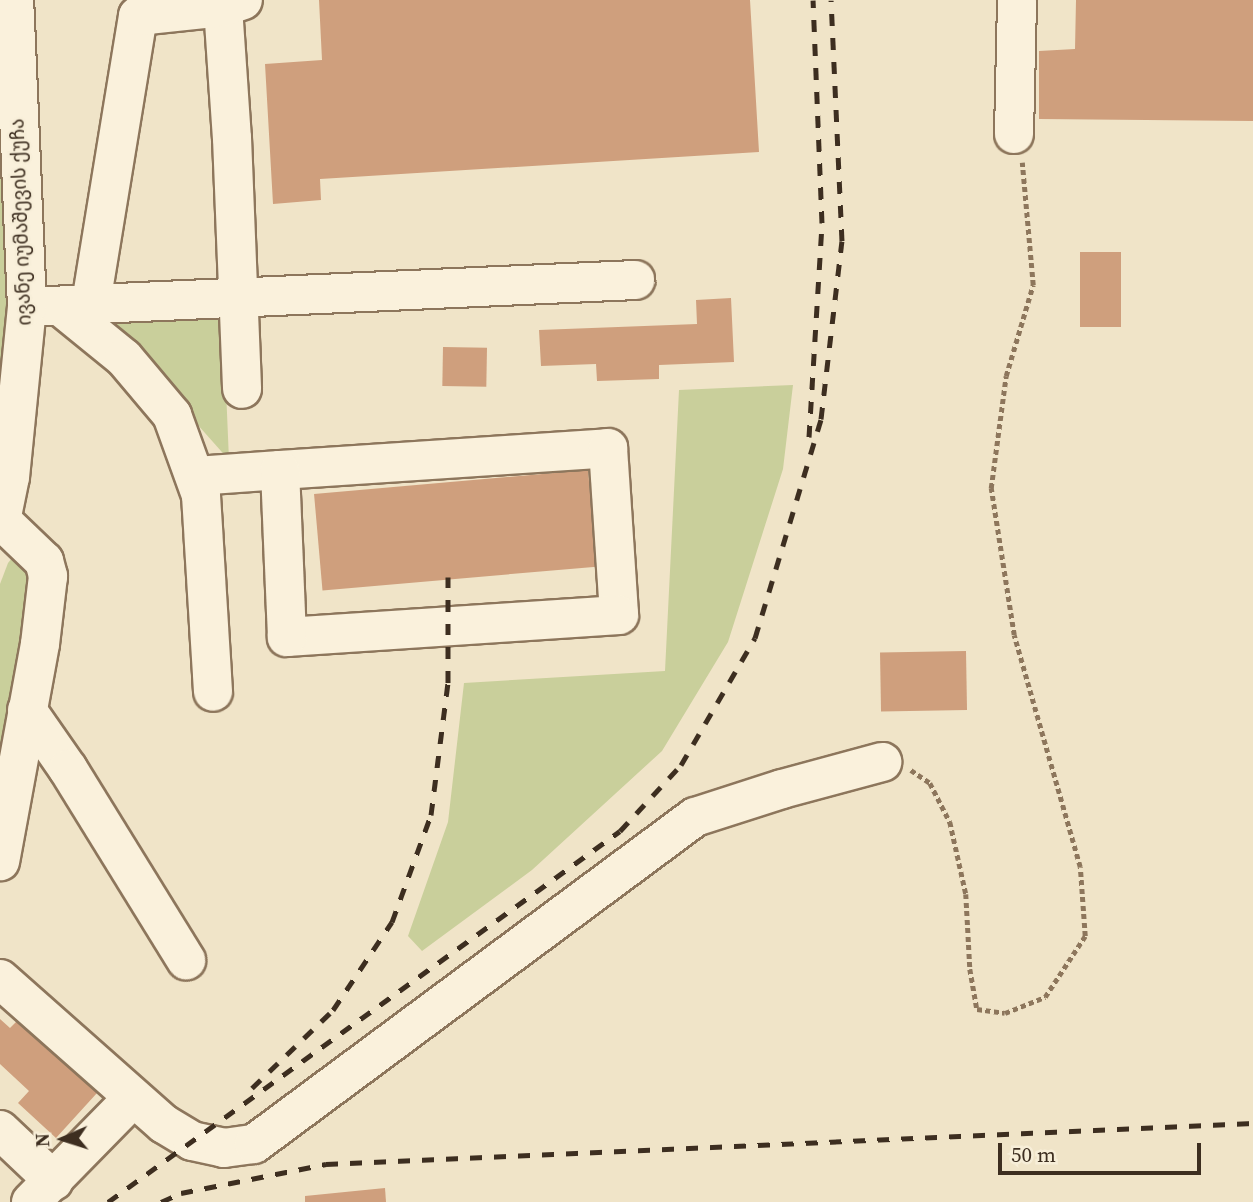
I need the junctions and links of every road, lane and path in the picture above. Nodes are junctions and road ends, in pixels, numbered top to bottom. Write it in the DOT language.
graph roads {
  1 [pos="14,0"];
  2 [pos="1017,0"];
  3 [pos="233,4"];
  4 [pos="8,76"];
  5 [pos="1014,134"];
  6 [pos="635,280"];
  7 [pos="237,299"];
  8 [pos="60,305"];
  9 [pos="242,389"];
  10 [pos="279,470"];
  11 [pos="196,476"];
  12 [pos="1,521"];
  13 [pos="213,692"];
  14 [pos="27,710"];
  15 [pos="882,762"];
  16 [pos="0,861"];
  17 [pos="186,960"];
  18 [pos="0,979"];
  19 [pos="133,1098"];
  20 [pos="0,1130"];
  21 [pos="42,1191"];
  1 -- 4 [label="street, ივანე იუმაშევის ქუჩა"];
  2 -- 5 [label="street"];
  3 -- 7 [label="street"];
  3 -- 8 [label="street"];
  4 -- 8 [label="street, ივანე იუმაშევის ქუჩა"];
  5 -- 15 [label="path"];
  6 -- 7 [label="street"];
  7 -- 8 [label="street"];
  7 -- 9 [label="street"];
  8 -- 11 [label="street"];
  8 -- 12 [label="street, ივანე იუმაშევის ქუჩა"];
  10 -- 10 [label="street"];
  10 -- 11 [label="street"];
  11 -- 13 [label="street"];
  12 -- 14 [label="street"];
  14 -- 16 [label="street"];
  14 -- 17 [label="street"];
  15 -- 19 [label="street"];
  18 -- 19 [label="street"];
  19 -- 21 [label="street"];
  20 -- 21 [label="street"];
}
